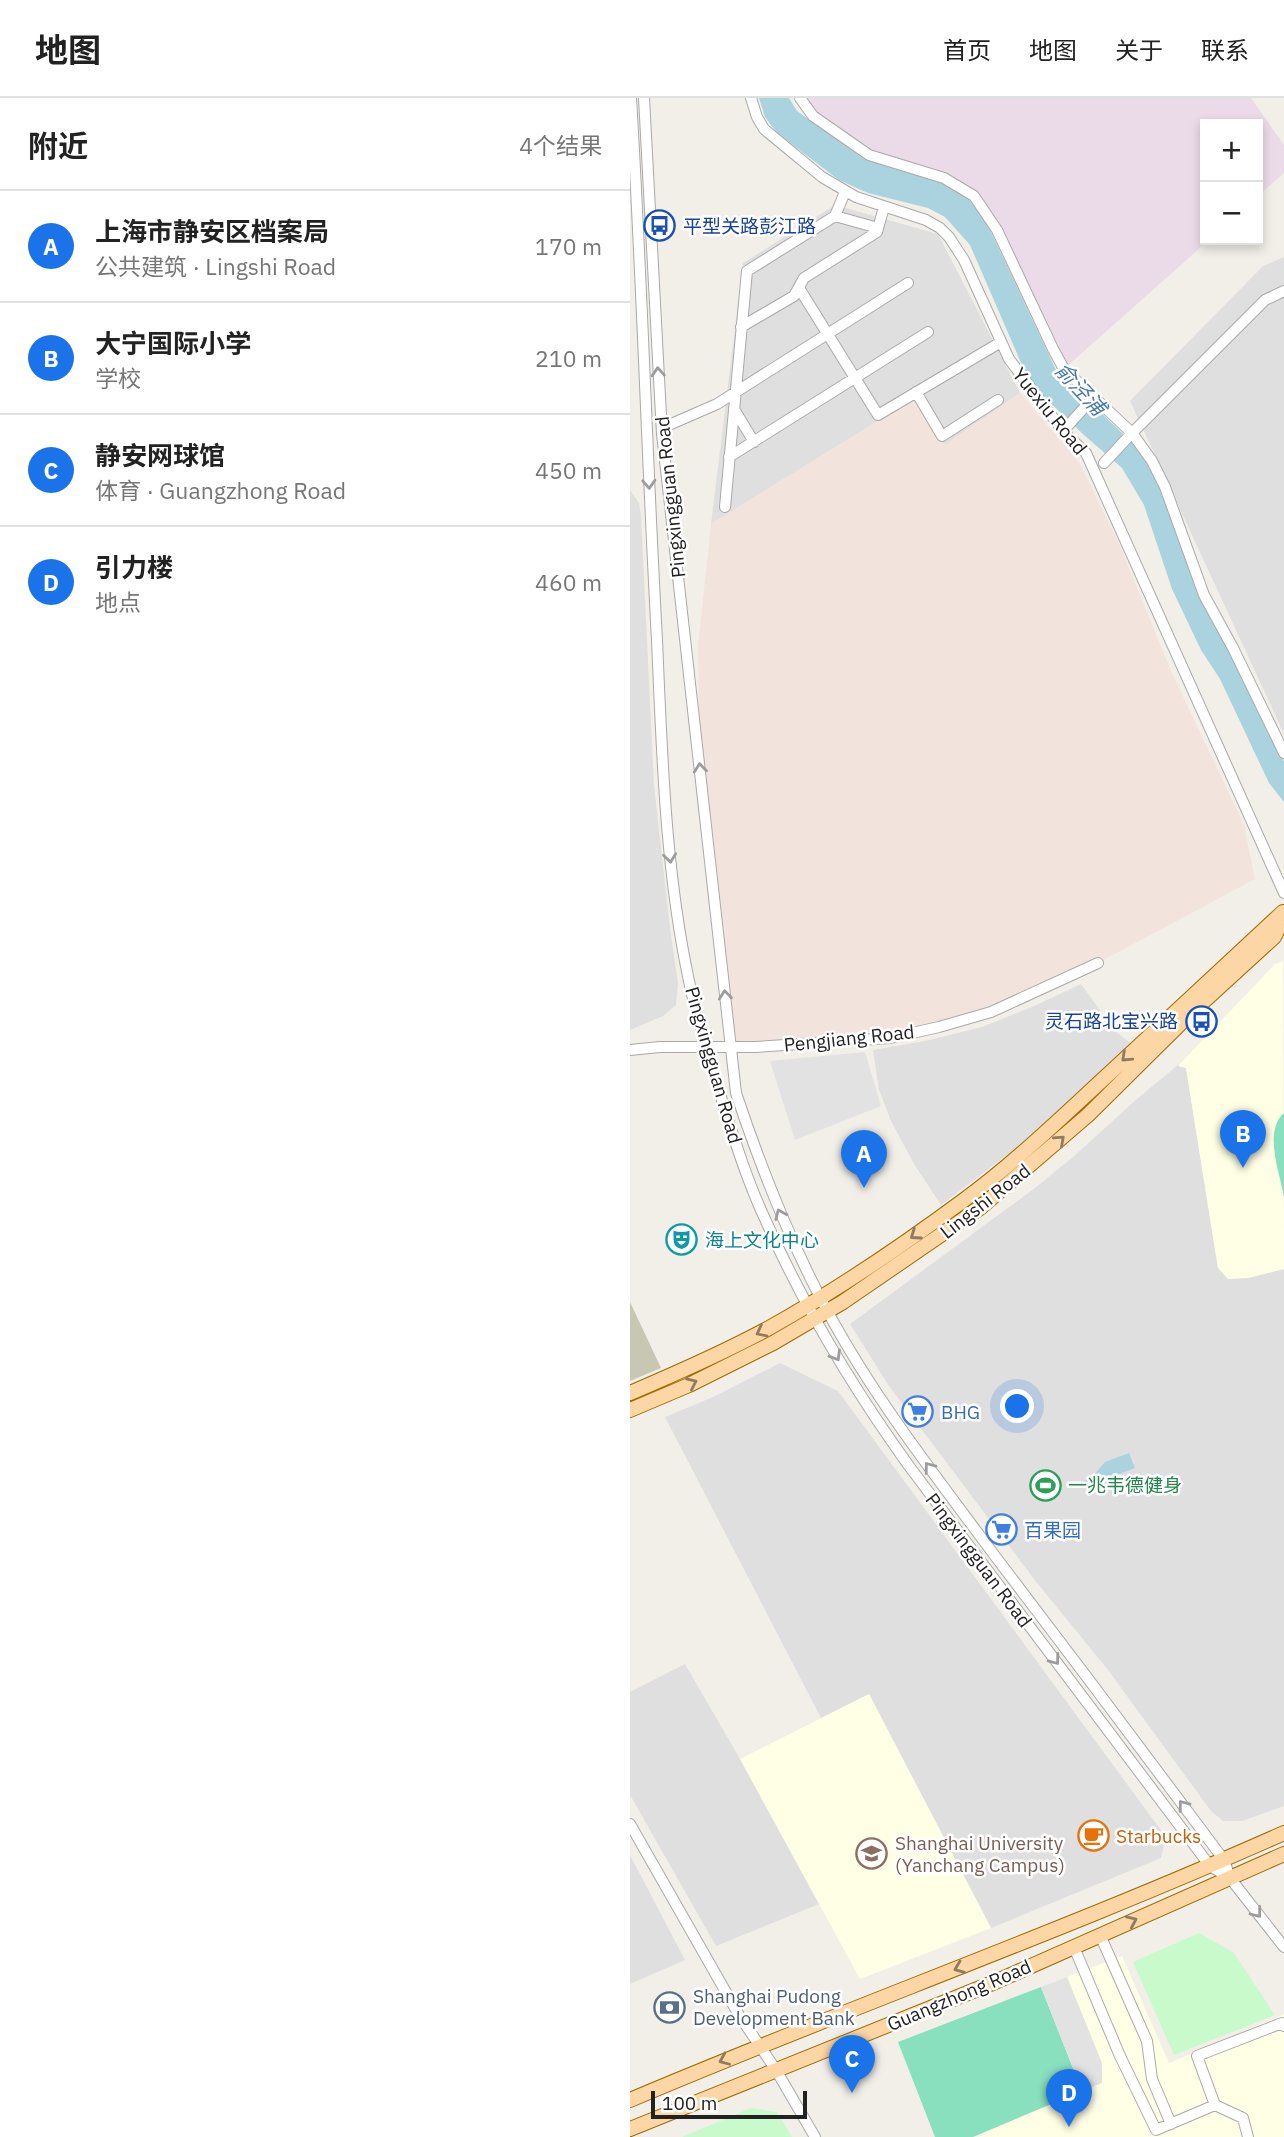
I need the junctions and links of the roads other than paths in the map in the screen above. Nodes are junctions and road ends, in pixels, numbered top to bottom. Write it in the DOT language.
graph roads {
  1 [pos="631,98"];
  2 [pos="644,98"];
  3 [pos="751,98"];
  4 [pos="800,98"];
  5 [pos="845,192"];
  6 [pos="884,207"];
  7 [pos="835,216"];
  8 [pos="878,228"];
  9 [pos="908,283"];
  10 [pos="799,288"];
  11 [pos="1284,291"];
  12 [pos="741,327"];
  13 [pos="928,332"];
  14 [pos="826,335"];
  15 [pos="1001,342"];
  16 [pos="853,377"];
  17 [pos="735,392"];
  18 [pos="916,392"];
  19 [pos="1094,397"];
  20 [pos="998,400"];
  21 [pos="734,409"];
  22 [pos="662,428"];
  23 [pos="1063,431"];
  24 [pos="1131,434"];
  25 [pos="754,442"];
  26 [pos="729,457"];
  27 [pos="1104,463"];
  28 [pos="725,507"];
  29 [pos="1284,753"];
  30 [pos="1284,893"];
  31 [pos="1284,911"];
  32 [pos="1284,917"];
  33 [pos="1098,963"];
  34 [pos="706,1046"];
  35 [pos="731,1046"];
  36 [pos="630,1050"];
  37 [pos="813,1301"];
  38 [pos="821,1315"];
  39 [pos="630,1393"];
  40 [pos="630,1410"];
  41 [pos="630,1824"];
  42 [pos="1284,1833"];
  43 [pos="1284,1853"];
  44 [pos="1224,1860"];
  45 [pos="1210,1866"];
  46 [pos="1230,1878"];
  47 [pos="1100,1935"];
  48 [pos="1074,1947"];
  49 [pos="1284,1947"];
  50 [pos="1284,2026"];
  51 [pos="759,2045"];
  52 [pos="776,2070"];
  53 [pos="630,2100"];
  54 [pos="1215,2105"];
  55 [pos="1171,2123"];
  56 [pos="630,2129"];
  57 [pos="815,2137"];
  58 [pos="1248,2137"];
  1 -- 34 [label="street, Pingxingguan Road, one-way"];
  22 -- 2 [label="street, Pingxingguan Road, one-way"];
  3 -- 5 [label="street, Yuexiu Road"];
  4 -- 19 [label="street"];
  5 -- 6 [label="street, Yuexiu Road"];
  5 -- 7 [label="street"];
  6 -- 8 [label="street"];
  6 -- 15 [label="street, Yuexiu Road"];
  7 -- 8 [label="street"];
  7 -- 12 [label="street"];
  8 -- 10 [label="street"];
  9 -- 14 [label="street"];
  10 -- 12 [label="street"];
  10 -- 14 [label="street"];
  11 -- 24 [label="street"];
  12 -- 17 [label="street"];
  13 -- 16 [label="street"];
  14 -- 16 [label="street"];
  14 -- 17 [label="street"];
  15 -- 18 [label="street"];
  15 -- 23 [label="street, Yuexiu Road"];
  16 -- 18 [label="street"];
  16 -- 25 [label="street"];
  17 -- 21 [label="street"];
  17 -- 22 [label="street"];
  18 -- 20 [label="street"];
  19 -- 23 [label="street"];
  19 -- 24 [label="street"];
  21 -- 25 [label="street"];
  21 -- 26 [label="street"];
  35 -- 22 [label="street, Pingxingguan Road, one-way"];
  23 -- 30 [label="street, Yuexiu Road"];
  24 -- 27 [label="street"];
  24 -- 29 [label="street"];
  25 -- 26 [label="street"];
  26 -- 28 [label="street"];
  31 -- 37 [label="main road, Lingshi Road, one-way"];
  38 -- 32 [label="main road, Lingshi Road, one-way"];
  33 -- 35 [label="street, Pengjiang Road"];
  34 -- 35 [label="street, Pengjiang Road"];
  34 -- 36 [label="street, Pengjiang Road"];
  34 -- 37 [label="street, Pingxingguan Road"];
  37 -- 35 [label="street, Pingxingguan Road, one-way"];
  37 -- 38 [label="street, Pingxingguan Road"];
  37 -- 39 [label="main road, Lingshi Road, one-way"];
  40 -- 38 [label="main road, Lingshi Road, one-way"];
  44 -- 38 [label="street, Pingxingguan Road, one-way"];
  38 -- 45 [label="street, Pingxingguan Road, one-way"];
  41 -- 51 [label="street"];
  42 -- 44 [label="main road, Guangzhong Road"];
  43 -- 46 [label="main road, Guangzhong Road"];
  44 -- 45 [label="main road, Guangzhong Road"];
  44 -- 46 [label="street, Pingxingguan Road"];
  45 -- 46 [label="street, Pingxingguan Road"];
  45 -- 51 [label="main road, Guangzhong Road, one-way"];
  47 -- 46 [label="main road, Guangzhong Road, one-way"];
  46 -- 49 [label="street, Pingxingguan Road, one-way"];
  47 -- 48 [label="main road, Guangzhong Road"];
  47 -- 55 [label="street"];
  48 -- 52 [label="main road, Guangzhong Road"];
  48 -- 55 [label="street"];
  50 -- 54 [label="street"];
  51 -- 52 [label="street"];
  51 -- 53 [label="main road, Guangzhong Road, one-way"];
  52 -- 56 [label="main road, Guangzhong Road"];
  52 -- 57 [label="street"];
  54 -- 55 [label="street"];
  54 -- 58 [label="street"];
}
